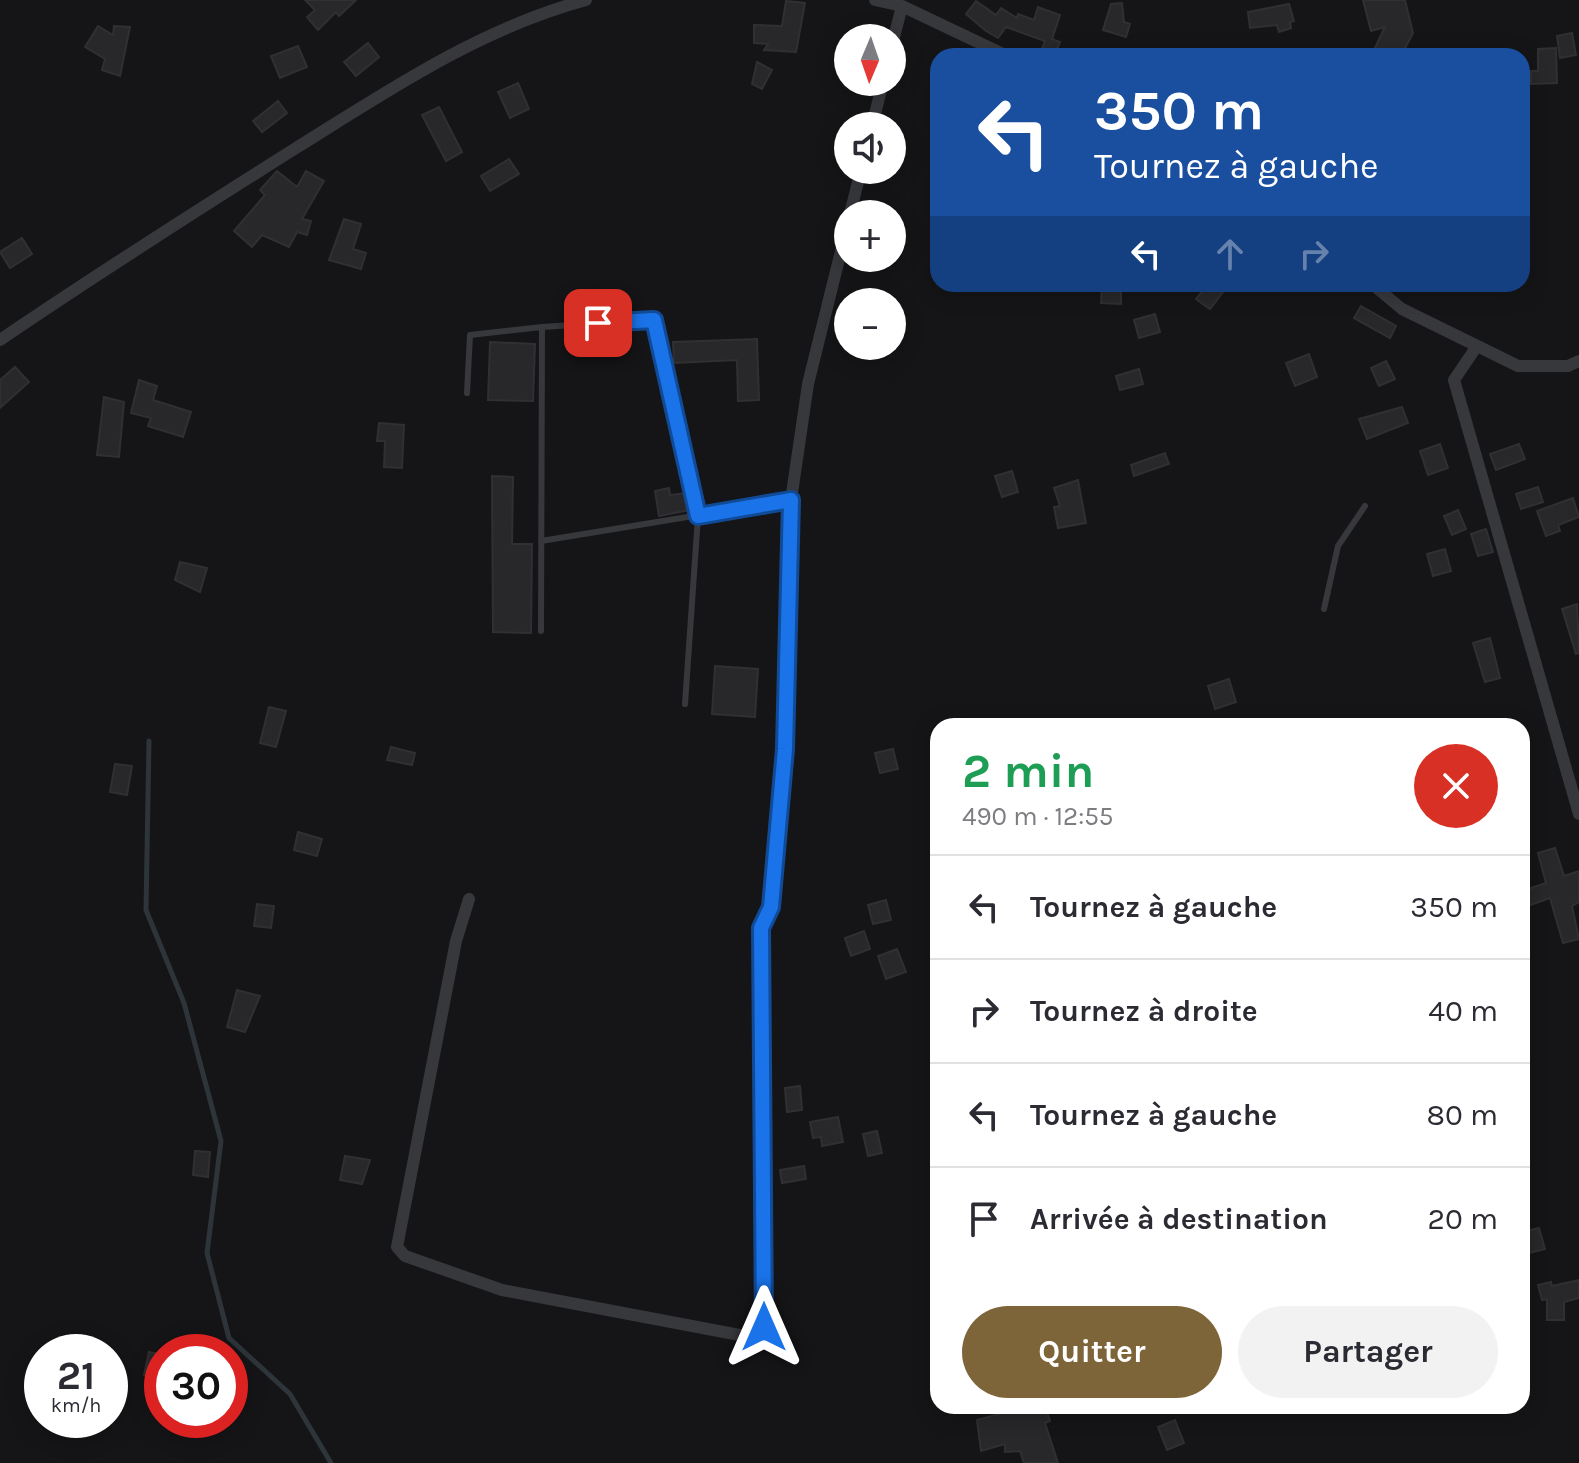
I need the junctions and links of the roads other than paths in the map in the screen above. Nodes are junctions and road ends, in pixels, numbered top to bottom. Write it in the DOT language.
graph roads {
  1 [pos="586,0"];
  2 [pos="875,0"];
  3 [pos="902,6"];
  4 [pos="897,24"];
  5 [pos="990,48"];
  6 [pos="836,272"];
  7 [pos="1382,292"];
  8 [pos="542,327"];
  9 [pos="0,340"];
  10 [pos="1477,346"];
  11 [pos="1579,361"];
  12 [pos="467,393"];
  13 [pos="791,500"];
  14 [pos="1365,506"];
  15 [pos="698,516"];
  16 [pos="541,541"];
  17 [pos="1324,609"];
  18 [pos="541,631"];
  19 [pos="685,704"];
  20 [pos="1579,814"];
  21 [pos="469,899"];
  1 -- 9 [label="street"];
  2 -- 3 [label="street"];
  3 -- 4 [label="street"];
  3 -- 5 [label="street"];
  6 -- 13 [label="street"];
  7 -- 10 [label="street"];
  8 -- 12 [label="lane"];
  8 -- 15 [label="lane"];
  8 -- 16 [label="lane"];
  10 -- 11 [label="street"];
  10 -- 20 [label="street"];
  13 -- 15 [label="lane"];
  13 -- 21 [label="street"];
  14 -- 17 [label="lane"];
  15 -- 16 [label="lane"];
  15 -- 19 [label="lane"];
  16 -- 18 [label="lane"];
}
